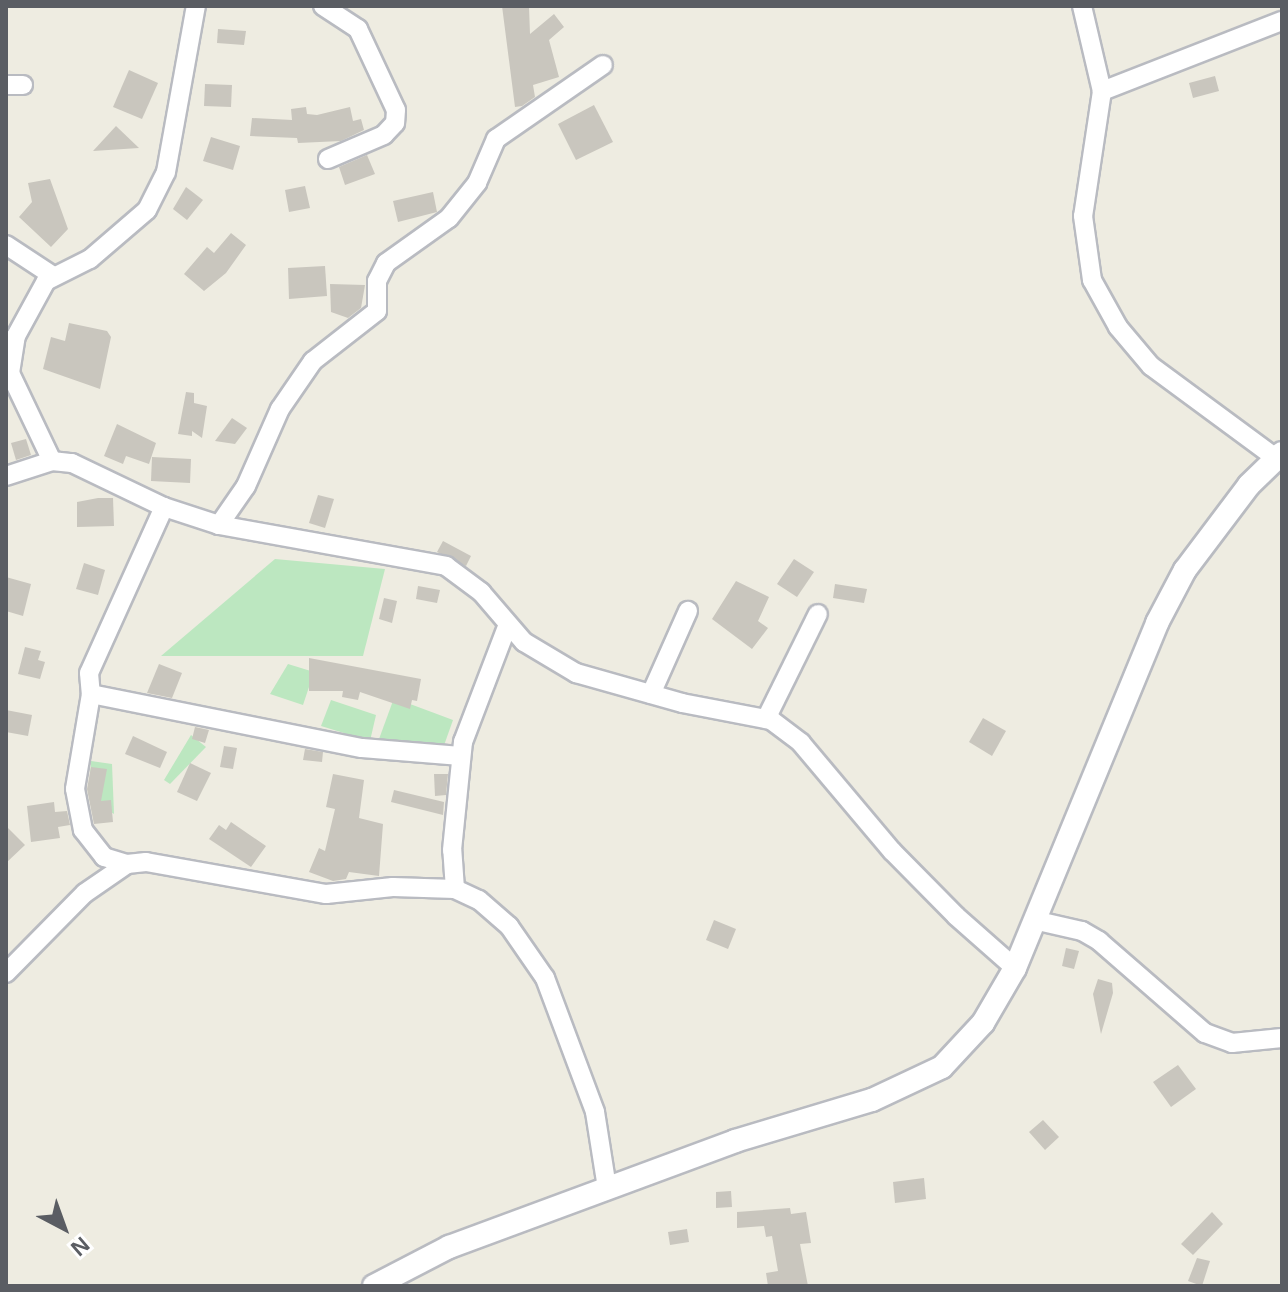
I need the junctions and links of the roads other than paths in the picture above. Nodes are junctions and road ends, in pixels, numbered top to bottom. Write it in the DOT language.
graph roads {
  1 [pos="196,6"];
  2 [pos="323,6"];
  3 [pos="1082,6"];
  4 [pos="1282,21"];
  5 [pos="603,65"];
  6 [pos="1102,91"];
  7 [pos="328,159"];
  8 [pos="6,245"];
  9 [pos="53,276"];
  10 [pos="1279,455"];
  11 [pos="52,461"];
  12 [pos="6,476"];
  13 [pos="164,507"];
  14 [pos="219,525"];
  15 [pos="688,611"];
  16 [pos="818,614"];
  17 [pos="507,627"];
  18 [pos="91,694"];
  19 [pos="651,694"];
  20 [pos="766,719"];
  21 [pos="461,756"];
  22 [pos="127,864"];
  23 [pos="455,889"];
  24 [pos="1038,921"];
  25 [pos="1015,968"];
  26 [pos="6,973"];
  27 [pos="1282,1038"];
  28 [pos="607,1188"];
  29 [pos="374,1286"];
  1 -- 9 [label="street"];
  2 -- 7 [label="street"];
  3 -- 6 [label="street"];
  4 -- 6 [label="street"];
  5 -- 14 [label="street"];
  6 -- 10 [label="street"];
  8 -- 9 [label="street"];
  9 -- 11 [label="street"];
  10 -- 24 [label="street"];
  11 -- 12 [label="street"];
  11 -- 13 [label="street"];
  13 -- 14 [label="street"];
  13 -- 18 [label="street"];
  14 -- 17 [label="street"];
  15 -- 19 [label="street"];
  16 -- 20 [label="street"];
  17 -- 19 [label="street"];
  17 -- 21 [label="street"];
  18 -- 21 [label="street"];
  18 -- 22 [label="street"];
  19 -- 20 [label="street"];
  20 -- 25 [label="street"];
  21 -- 23 [label="street"];
  22 -- 23 [label="street"];
  22 -- 26 [label="street"];
  23 -- 28 [label="street"];
  24 -- 25 [label="street"];
  24 -- 27 [label="street"];
  25 -- 28 [label="street"];
  28 -- 29 [label="street"];
}
